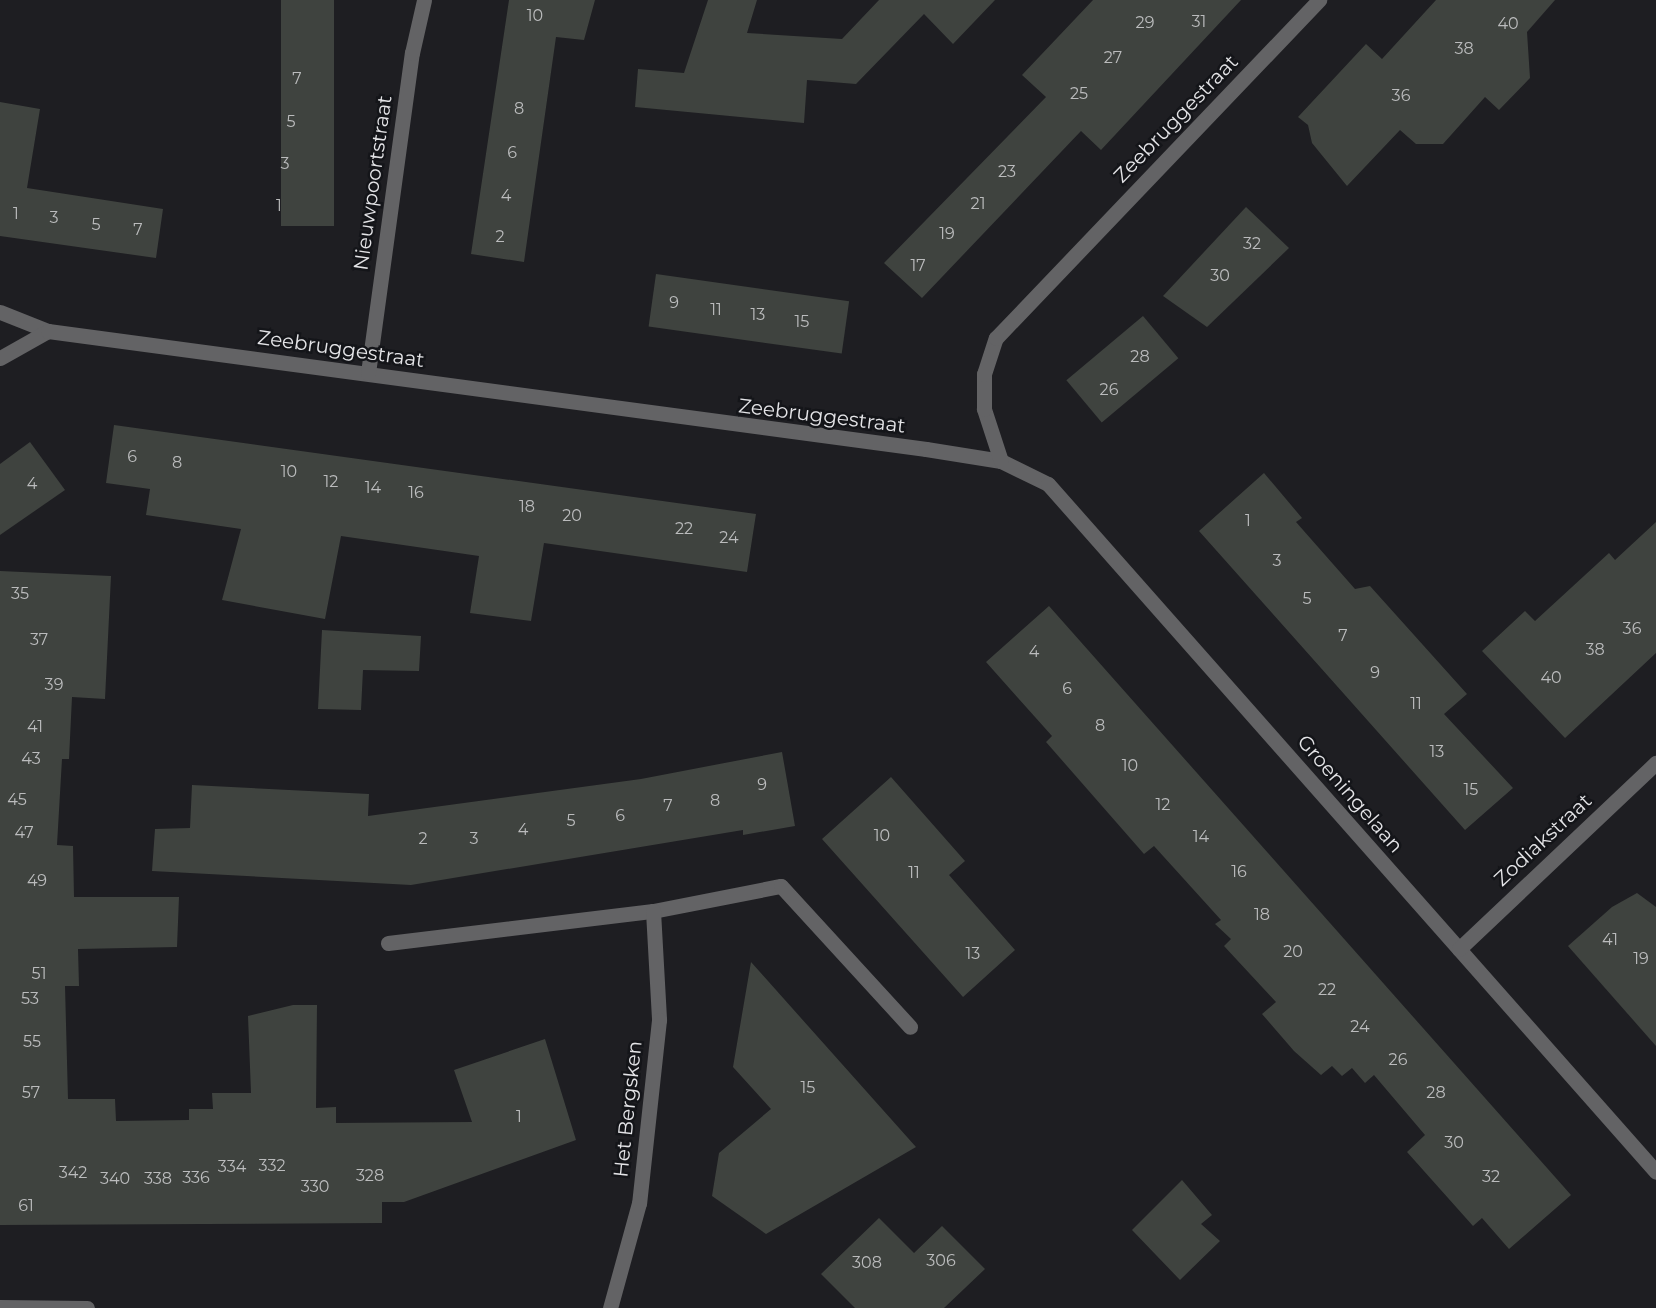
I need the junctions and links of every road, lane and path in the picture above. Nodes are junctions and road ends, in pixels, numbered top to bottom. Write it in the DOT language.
graph roads {
  1 [pos="424,0"];
  2 [pos="1319,0"];
  3 [pos="0,312"];
  4 [pos="48,331"];
  5 [pos="0,358"];
  6 [pos="368,373"];
  7 [pos="1001,461"];
  8 [pos="1656,763"];
  9 [pos="653,911"];
  10 [pos="388,943"];
  11 [pos="1459,949"];
  12 [pos="910,1027"];
  13 [pos="1656,1172"];
  14 [pos="0,1307"];
  15 [pos="87,1308"];
  16 [pos="610,1308"];
  1 -- 6 [label="street, Nieuwpoortstraat"];
  2 -- 7 [label="street, Zeebruggestraat"];
  3 -- 4 [label="street, Zeebruggestraat"];
  4 -- 5 [label="street"];
  4 -- 6 [label="street, Zeebruggestraat"];
  6 -- 7 [label="street, Zeebruggestraat"];
  7 -- 11 [label="street, Groeningelaan"];
  8 -- 11 [label="street, Zodiakstraat"];
  9 -- 10 [label="street"];
  9 -- 12 [label="street"];
  9 -- 16 [label="street, Het Bergsken"];
  11 -- 13 [label="street, Groeningelaan"];
  14 -- 15 [label="street"];
}
